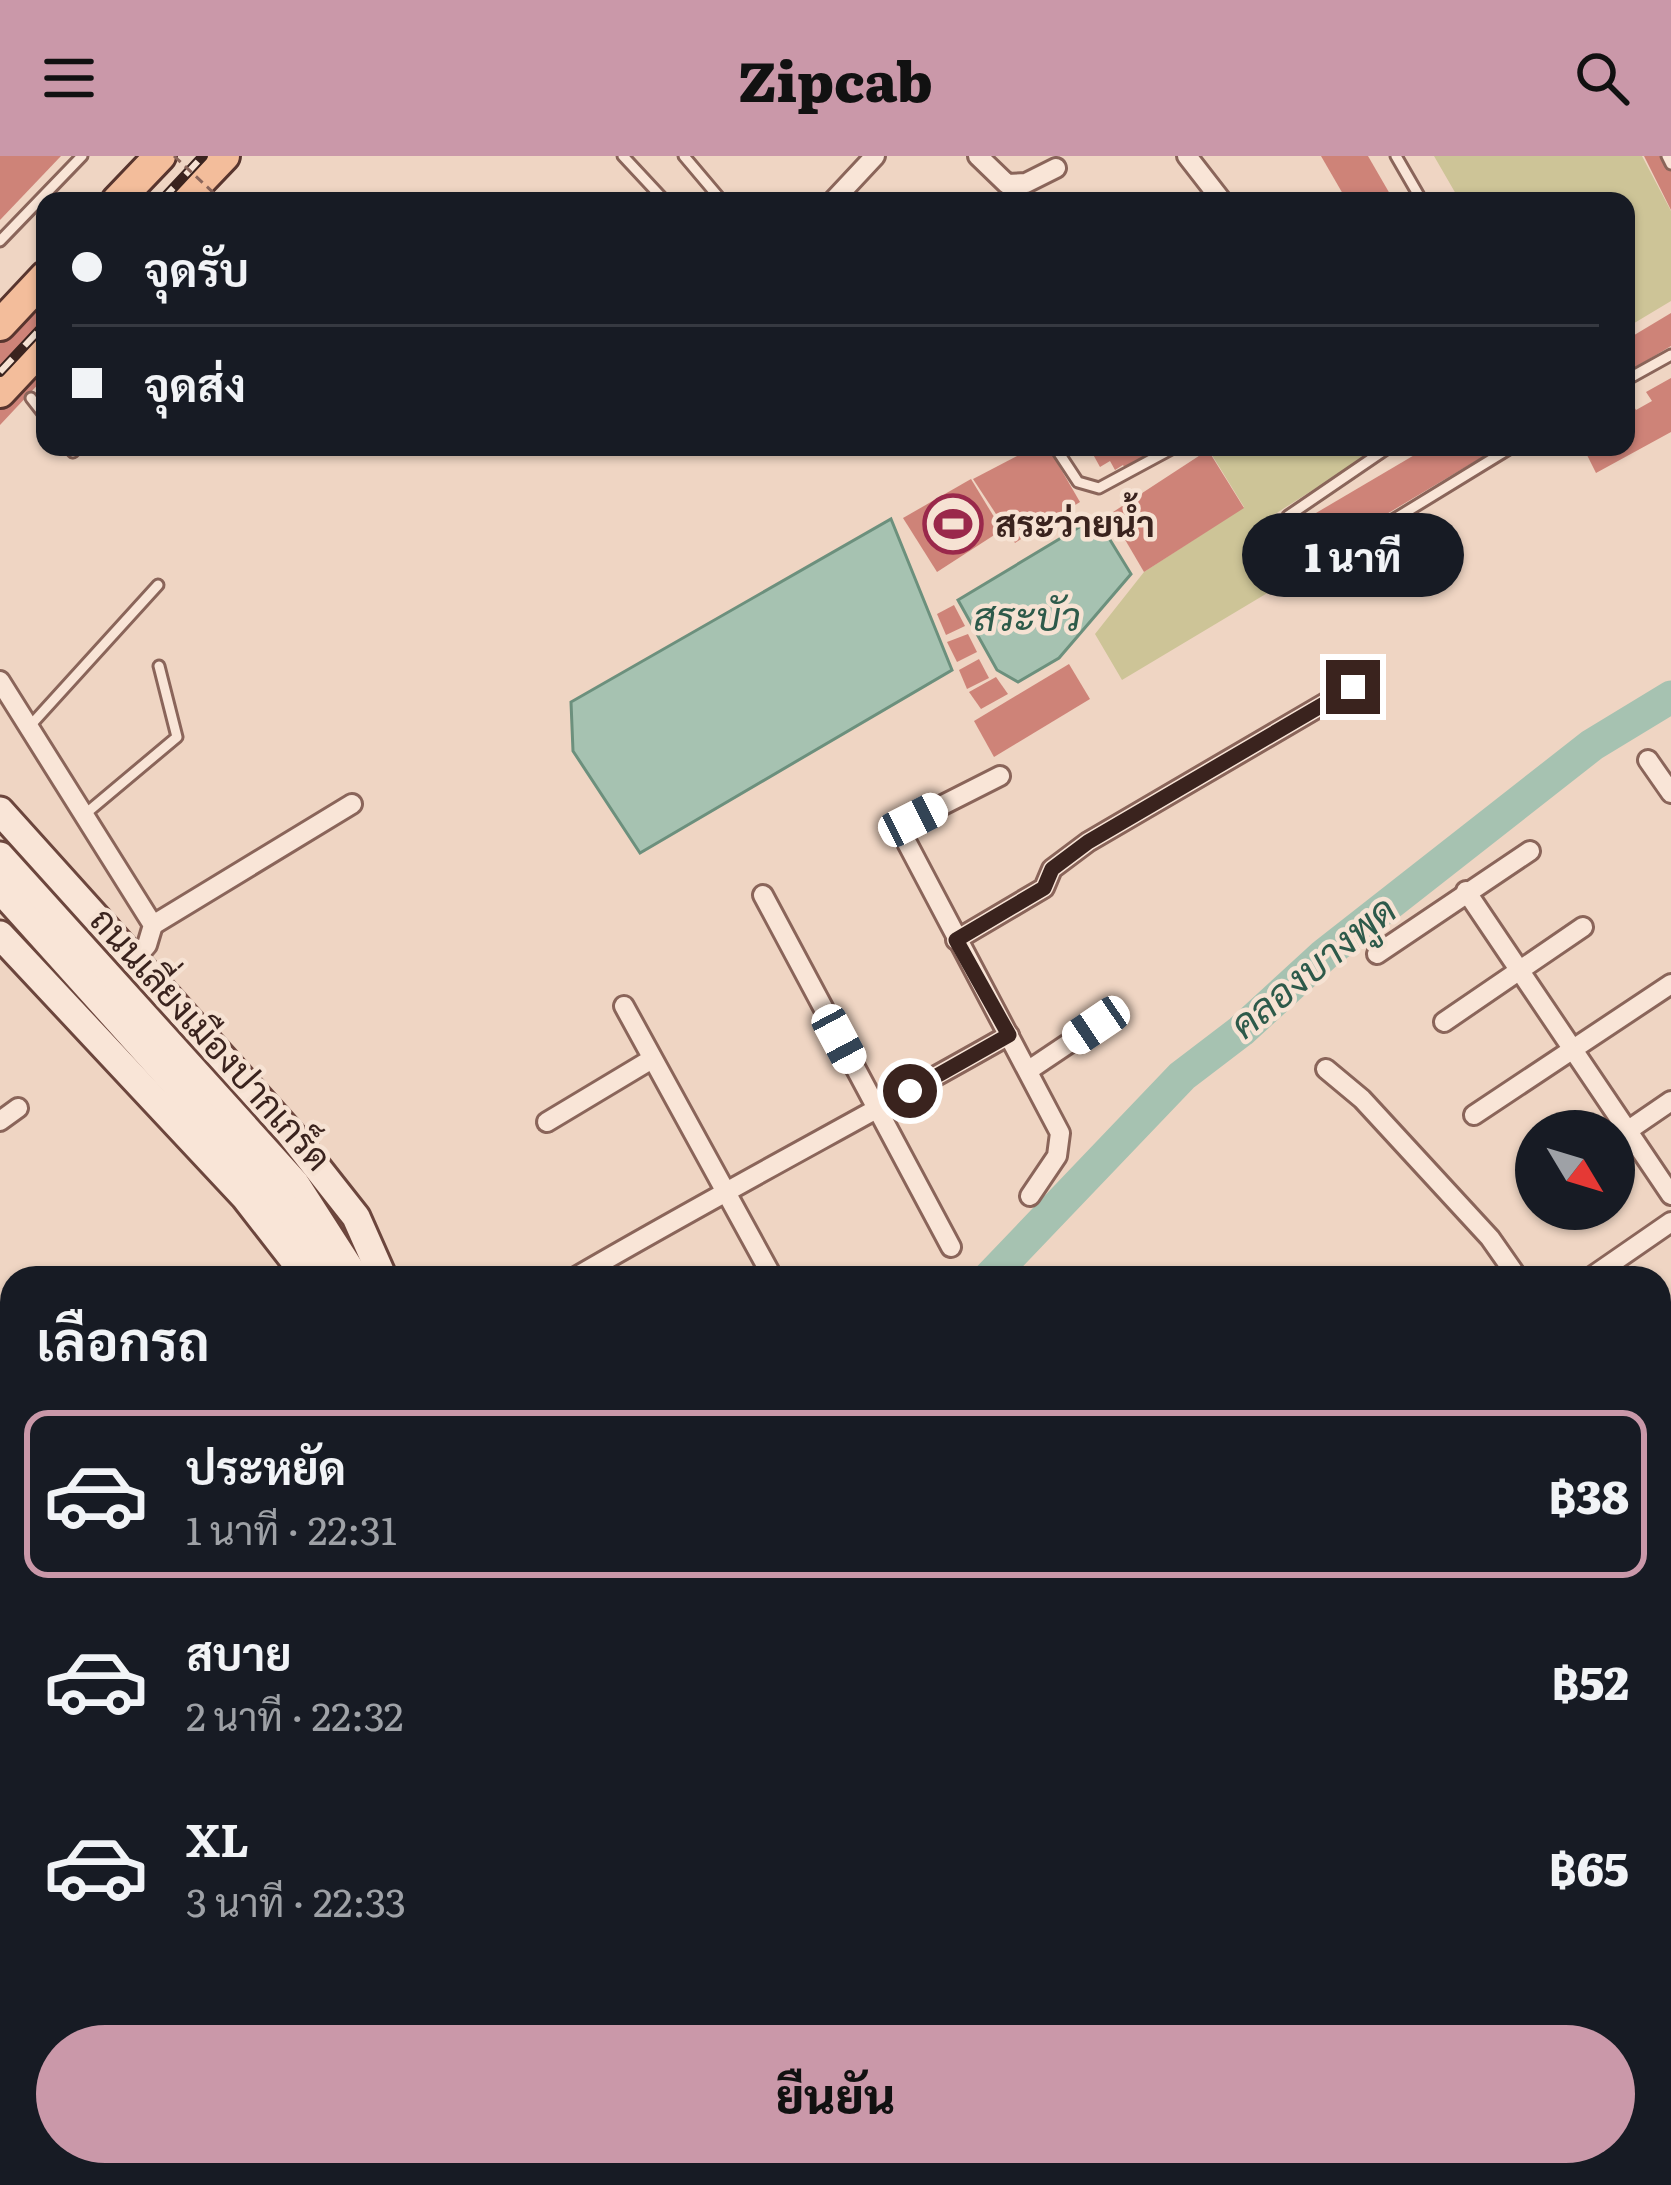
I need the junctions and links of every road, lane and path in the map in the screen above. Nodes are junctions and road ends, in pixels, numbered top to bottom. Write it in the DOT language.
graph roads {
  1 [pos="82,156"];
  2 [pos="160,156"];
  3 [pos="174,156"];
  4 [pos="224,156"];
  5 [pos="623,156"];
  6 [pos="684,156"];
  7 [pos="875,156"];
  8 [pos="978,156"];
  9 [pos="1187,156"];
  10 [pos="1396,156"];
  11 [pos="1666,156"];
  12 [pos="1671,164"];
  13 [pos="1056,168"];
  14 [pos="47,192"];
  15 [pos="126,192"];
  16 [pos="190,192"];
  17 [pos="213,192"];
  18 [pos="657,192"];
  19 [pos="714,192"];
  20 [pos="841,192"];
  21 [pos="1215,192"];
  22 [pos="1417,192"];
  23 [pos="36,204"];
  24 [pos="0,241"];
  25 [pos="36,287"];
  26 [pos="0,325"];
  27 [pos="36,354"];
  28 [pos="1671,355"];
  29 [pos="1635,375"];
  30 [pos="0,392"];
  31 [pos="31,398"];
  32 [pos="36,404"];
  33 [pos="1061,456"];
  34 [pos="1158,456"];
  35 [pos="1376,456"];
  36 [pos="1497,456"];
  37 [pos="158,585"];
  38 [pos="159,666"];
  39 [pos="0,682"];
  40 [pos="1353,687"];
  41 [pos="28,727"];
  42 [pos="1648,760"];
  43 [pos="1000,776"];
  44 [pos="1671,793"];
  45 [pos="352,804"];
  46 [pos="0,811"];
  47 [pos="84,815"];
  48 [pos="1530,851"];
  49 [pos="0,856"];
  50 [pos="0,889"];
  51 [pos="1466,891"];
  52 [pos="763,895"];
  53 [pos="153,925"];
  54 [pos="1583,927"];
  55 [pos="0,935"];
  56 [pos="956,940"];
  57 [pos="1377,954"];
  58 [pos="134,960"];
  59 [pos="1522,970"];
  60 [pos="1671,984"];
  61 [pos="116,999"];
  62 [pos="624,1006"];
  63 [pos="1444,1022"];
  64 [pos="1096,1025"];
  65 [pos="1009,1035"];
  66 [pos="1573,1049"];
  67 [pos="652,1059"];
  68 [pos="1326,1069"];
  69 [pos="1029,1070"];
  70 [pos="1671,1101"];
  71 [pos="18,1108"];
  72 [pos="877,1110"];
  73 [pos="1606,1110"];
  74 [pos="1474,1115"];
  75 [pos="0,1121"];
  76 [pos="547,1123"];
  77 [pos="1635,1125"];
  78 [pos="1635,1153"];
  79 [pos="722,1191"];
  80 [pos="1671,1195"];
  81 [pos="1030,1196"];
  82 [pos="1671,1222"];
  83 [pos="951,1246"];
  84 [pos="299,1266"];
  85 [pos="322,1266"];
  86 [pos="348,1266"];
  87 [pos="378,1266"];
  88 [pos="594,1266"];
  89 [pos="766,1266"];
  90 [pos="1510,1266"];
  91 [pos="1607,1266"];
  1 -- 14 [label="lane"];
  2 -- 15 [label="main road"];
  3 -- 17 [label="path, bridge"];
  4 -- 16 [label="main road"];
  5 -- 18 [label="lane"];
  6 -- 19 [label="lane"];
  7 -- 20 [label="street"];
  8 -- 13 [label="street"];
  9 -- 21 [label="street"];
  10 -- 22 [label="lane"];
  11 -- 12 [label="lane"];
  23 -- 24 [label="lane"];
  25 -- 26 [label="main road"];
  27 -- 30 [label="main road"];
  28 -- 29 [label="lane"];
  31 -- 32 [label="lane"];
  33 -- 34 [label="lane"];
  35 -- 36 [label="lane"];
  37 -- 41 [label="lane"];
  38 -- 47 [label="lane"];
  39 -- 41 [label="street"];
  40 -- 56 [label="street"];
  41 -- 47 [label="street"];
  42 -- 44 [label="street"];
  43 -- 56 [label="street"];
  45 -- 53 [label="street"];
  46 -- 58 [label="main road"];
  47 -- 53 [label="street"];
  48 -- 51 [label="street"];
  49 -- 61 [label="main road, ถนนเลี่ยงเมืองปากเกร็ด"];
  50 -- 61 [label="main road, ถนนเลี่ยงเมืองปากเกร็ด"];
  51 -- 57 [label="street"];
  51 -- 59 [label="street"];
  52 -- 72 [label="street"];
  53 -- 58 [label="street"];
  54 -- 59 [label="street"];
  55 -- 84 [label="main road"];
  56 -- 65 [label="street"];
  58 -- 87 [label="main road"];
  59 -- 63 [label="street"];
  59 -- 66 [label="street"];
  60 -- 66 [label="street"];
  61 -- 85 [label="main road, ถนนเลี่ยงเมืองปากเกร็ด"];
  61 -- 86 [label="main road, ถนนเลี่ยงเมืองปากเกร็ด"];
  62 -- 67 [label="street"];
  64 -- 69 [label="street"];
  65 -- 69 [label="street"];
  65 -- 72 [label="street"];
  66 -- 73 [label="street"];
  66 -- 74 [label="street"];
  67 -- 76 [label="street"];
  67 -- 79 [label="street"];
  68 -- 90 [label="street"];
  69 -- 81 [label="street"];
  70 -- 77 [label="street"];
  71 -- 75 [label="street"];
  72 -- 79 [label="street"];
  72 -- 83 [label="street"];
  78 -- 80 [label="street"];
  79 -- 88 [label="street"];
  79 -- 89 [label="street"];
  82 -- 91 [label="street"];
}
